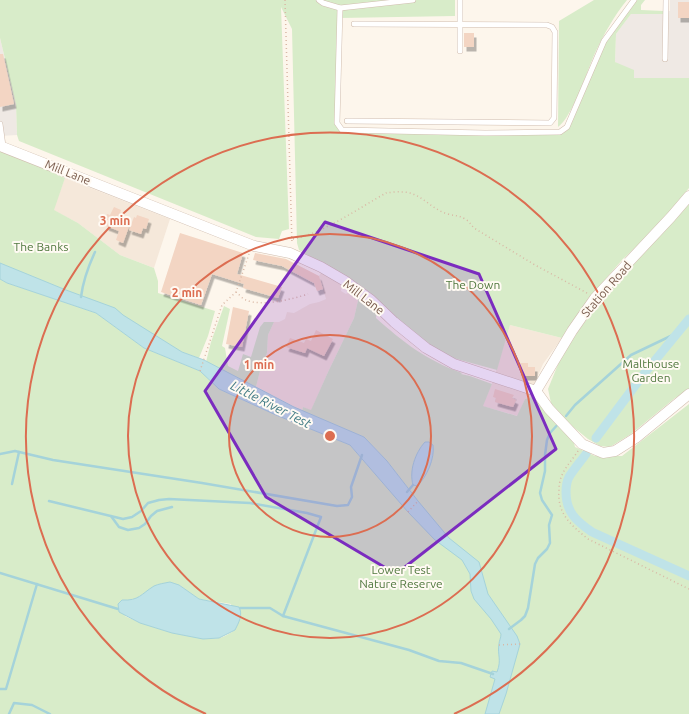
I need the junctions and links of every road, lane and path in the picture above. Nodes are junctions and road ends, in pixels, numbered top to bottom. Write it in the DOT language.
graph roads {
  1 [pos="285,0"];
  2 [pos="319,0"];
  3 [pos="412,0"];
  4 [pos="460,0"];
  5 [pos="634,0"];
  6 [pos="666,0"];
  7 [pos="340,8"];
  8 [pos="354,24"];
  9 [pos="460,24"];
  10 [pos="460,51"];
  11 [pos="665,59"];
  12 [pos="347,121"];
  13 [pos="0,124"];
  14 [pos="1,146"];
  15 [pos="689,196"];
  16 [pos="293,239"];
  17 [pos="249,252"];
  18 [pos="290,253"];
  19 [pos="236,292"];
  20 [pos="308,294"];
  21 [pos="595,298"];
  22 [pos="200,370"];
  23 [pos="536,392"];
  24 [pos="689,394"];
  25 [pos="582,444"];
  26 [pos="418,501"];
  27 [pos="408,512"];
  28 [pos="689,589"];
  29 [pos="520,644"];
  30 [pos="499,646"];
  1 -- 16 [label="path"];
  2 -- 7 [label="lane"];
  3 -- 7 [label="lane"];
  4 -- 9 [label="lane"];
  5 -- 7 [label="lane"];
  6 -- 11 [label="lane"];
  8 -- 9 [label="lane"];
  9 -- 10 [label="lane"];
  9 -- 12 [label="lane"];
  13 -- 14 [label="lane"];
  14 -- 18 [label="street, Mill Lane"];
  15 -- 21 [label="street, Station Road"];
  16 -- 18 [label="path"];
  16 -- 21 [label="path"];
  17 -- 19 [label="path"];
  18 -- 23 [label="street, Mill Lane"];
  19 -- 20 [label="path"];
  19 -- 22 [label="path"];
  21 -- 23 [label="street, Station Road"];
  23 -- 25 [label="street"];
  24 -- 25 [label="street"];
  25 -- 28 [label="path"];
  26 -- 27 [label="path"];
  29 -- 30 [label="path"];
}
